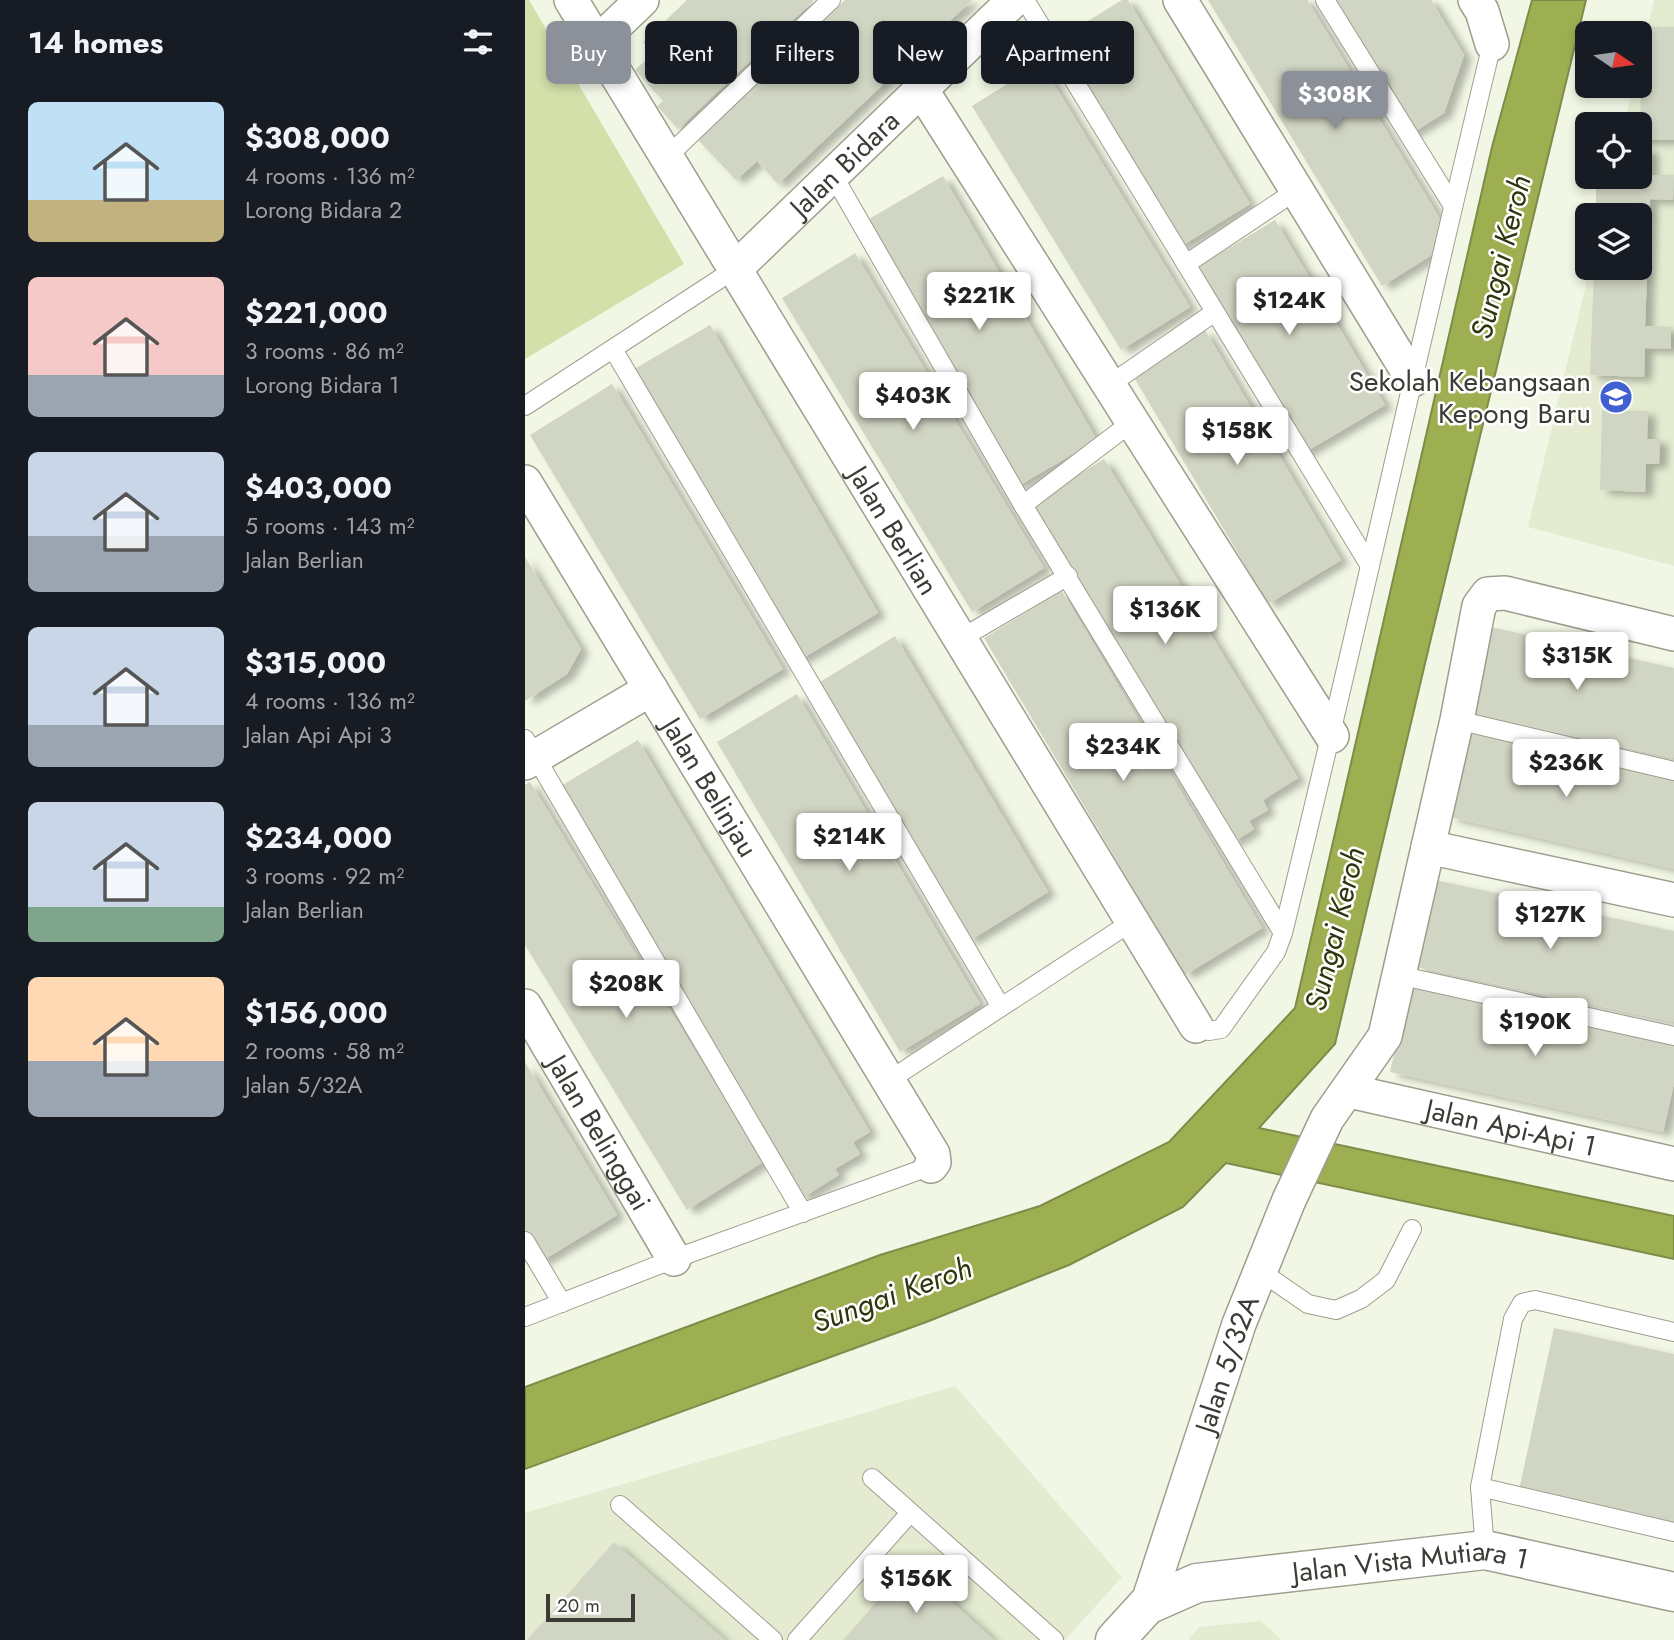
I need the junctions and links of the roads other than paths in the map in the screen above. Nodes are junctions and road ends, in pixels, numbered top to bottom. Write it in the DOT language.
graph roads {
  1 [pos="571,0"];
  2 [pos="642,0"];
  3 [pos="831,0"];
  4 [pos="1014,0"];
  5 [pos="1025,0"];
  6 [pos="1180,0"];
  7 [pos="1325,0"];
  8 [pos="1475,0"];
  9 [pos="584,21"];
  10 [pos="620,21"];
  11 [pos="1492,44"];
  12 [pos="623,84"];
  13 [pos="921,89"];
  14 [pos="668,156"];
  15 [pos="833,175"];
  16 [pos="1297,190"];
  17 [pos="1453,206"];
  18 [pos="1187,264"];
  19 [pos="735,269"];
  20 [pos="1215,312"];
  21 [pos="613,349"];
  22 [pos="1413,380"];
  23 [pos="1109,385"];
  24 [pos="525,406"];
  25 [pos="1132,422"];
  26 [pos="525,482"];
  27 [pos="1023,505"];
  28 [pos="1370,566"];
  29 [pos="1068,576"];
  30 [pos="1674,634"];
  31 [pos="960,639"];
  32 [pos="651,689"];
  33 [pos="1457,720"];
  34 [pos="1332,736"];
  35 [pos="529,753"];
  36 [pos="1674,771"];
  37 [pos="1428,847"];
  38 [pos="1674,900"];
  39 [pos="1133,921"];
  40 [pos="1283,933"];
  41 [pos="1398,975"];
  42 [pos="525,1006"];
  43 [pos="1001,1007"];
  44 [pos="1196,1026"];
  45 [pos="1674,1036"];
  46 [pos="888,1081"];
  47 [pos="1349,1091"];
  48 [pos="1674,1164"];
  49 [pos="931,1166"];
  50 [pos="803,1213"];
  51 [pos="1412,1229"];
  52 [pos="525,1241"];
  53 [pos="674,1259"];
  54 [pos="1260,1271"];
  55 [pos="562,1303"];
  56 [pos="525,1317"];
  57 [pos="1674,1332"];
  58 [pos="872,1478"];
  59 [pos="1480,1488"];
  60 [pos="620,1505"];
  61 [pos="910,1513"];
  62 [pos="1674,1532"];
  63 [pos="1485,1550"];
  64 [pos="1674,1592"];
  65 [pos="1147,1605"];
  66 [pos="1050,1638"];
  67 [pos="773,1640"];
  68 [pos="797,1640"];
  69 [pos="1115,1640"];
  1 -- 9 [label="street, Jalan Berlian"];
  2 -- 10 [label="street"];
  3 -- 14 [label="lane"];
  4 -- 13 [label="street, Jalan Bidara"];
  5 -- 18 [label="lane"];
  6 -- 16 [label="street"];
  7 -- 17 [label="lane"];
  8 -- 11 [label="street"];
  11 -- 17 [label="lane"];
  12 -- 14 [label="street, Jalan Berlian"];
  13 -- 15 [label="street, Jalan Bidara"];
  13 -- 23 [label="street"];
  14 -- 19 [label="street, Jalan Berlian"];
  15 -- 19 [label="street, Jalan Bidara"];
  15 -- 27 [label="lane"];
  16 -- 18 [label="lane"];
  16 -- 22 [label="street"];
  17 -- 22 [label="lane"];
  18 -- 20 [label="lane"];
  19 -- 21 [label="lane"];
  19 -- 31 [label="street, Jalan Berlian"];
  20 -- 23 [label="lane"];
  20 -- 28 [label="lane"];
  21 -- 24 [label="lane"];
  21 -- 43 [label="lane"];
  22 -- 28 [label="lane"];
  23 -- 25 [label="street"];
  25 -- 27 [label="lane"];
  25 -- 34 [label="street"];
  26 -- 32 [label="street, Jalan Belinjau"];
  27 -- 29 [label="lane"];
  28 -- 34 [label="lane"];
  29 -- 31 [label="lane"];
  29 -- 40 [label="lane"];
  30 -- 33 [label="street, Jalan 5/32A"];
  31 -- 39 [label="street, Jalan Berlian"];
  32 -- 35 [label="street"];
  32 -- 46 [label="street, Jalan Belinjau"];
  33 -- 36 [label="lane"];
  33 -- 37 [label="street, Jalan 5/32A"];
  34 -- 40 [label="lane"];
  35 -- 50 [label="lane"];
  37 -- 38 [label="street"];
  37 -- 41 [label="street, Jalan 5/32A"];
  39 -- 43 [label="lane"];
  39 -- 44 [label="street, Jalan Berlian"];
  40 -- 44 [label="lane"];
  41 -- 45 [label="lane"];
  41 -- 47 [label="street, Jalan 5/32A"];
  42 -- 53 [label="street, Jalan Belinggai"];
  43 -- 46 [label="lane"];
  46 -- 49 [label="street, Jalan Belinjau"];
  47 -- 48 [label="street, Jalan Api-Api 1"];
  47 -- 54 [label="street, Jalan 5/32A"];
  49 -- 50 [label="lane"];
  50 -- 53 [label="lane"];
  51 -- 54 [label="lane"];
  52 -- 55 [label="lane"];
  53 -- 55 [label="lane"];
  54 -- 65 [label="street, Jalan 5/32A"];
  55 -- 56 [label="lane"];
  57 -- 59 [label="lane"];
  58 -- 61 [label="lane"];
  59 -- 62 [label="lane"];
  59 -- 63 [label="lane"];
  60 -- 67 [label="lane"];
  61 -- 66 [label="lane"];
  61 -- 68 [label="lane"];
  63 -- 64 [label="street, Jalan Vista Mutiara 1"];
  63 -- 65 [label="street, Jalan Vista Mutiara 1"];
  65 -- 69 [label="street, Jalan 5/32A"];
}
